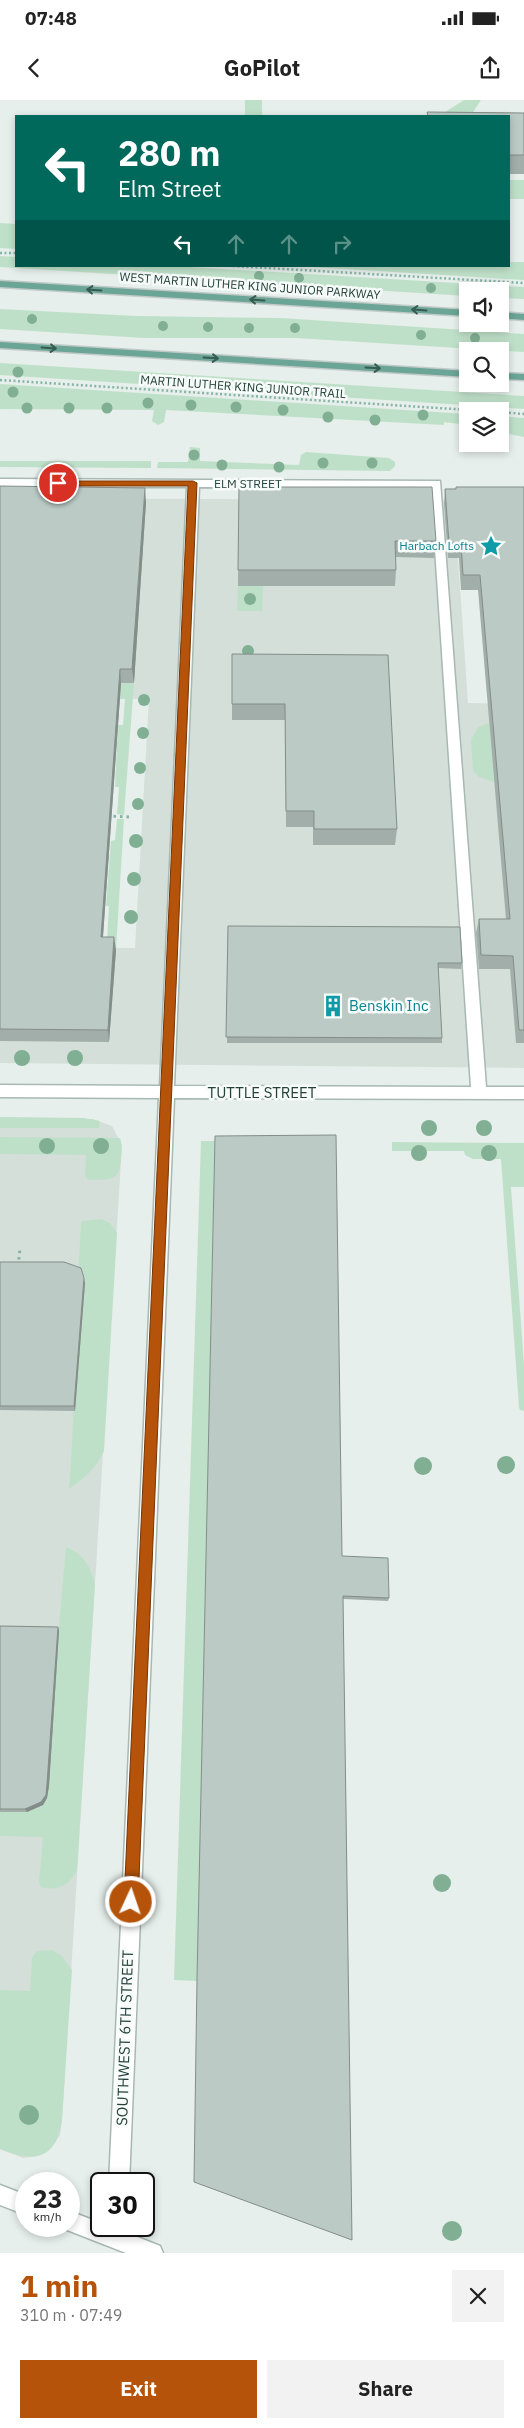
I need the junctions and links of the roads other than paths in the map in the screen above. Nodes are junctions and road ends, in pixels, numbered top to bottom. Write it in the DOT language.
graph roads {
  1 [pos="0,284"];
  2 [pos="459,312"];
  3 [pos="509,316"];
  4 [pos="524,317"];
  5 [pos="0,345"];
  6 [pos="459,373"];
  7 [pos="509,376"];
  8 [pos="524,377"];
  9 [pos="0,483"];
  10 [pos="193,483"];
  11 [pos="0,1091"];
  12 [pos="166,1092"];
  13 [pos="479,1094"];
  14 [pos="524,1094"];
  15 [pos="120,2172"];
  16 [pos="0,2195"];
  17 [pos="15,2201"];
  18 [pos="124,2237"];
  19 [pos="153,2253"];
  2 -- 1 [label="main road, WEST MARTIN LUTHER KING JUNIOR PARKWAY, one-way"];
  3 -- 4 [label="main road"];
  5 -- 6 [label="main road, one-way"];
  7 -- 8 [label="main road"];
  9 -- 10 [label="street, ELM STREET"];
  10 -- 12 [label="street, SOUTHWEST 6TH STREET"];
  10 -- 13 [label="street, ELM STREET"];
  11 -- 12 [label="street, TUTTLE STREET"];
  12 -- 13 [label="street, TUTTLE STREET"];
  12 -- 15 [label="street, SOUTHWEST 6TH STREET"];
  13 -- 14 [label="street, TUTTLE STREET"];
  16 -- 17 [label="street"];
  18 -- 19 [label="street"];
}
